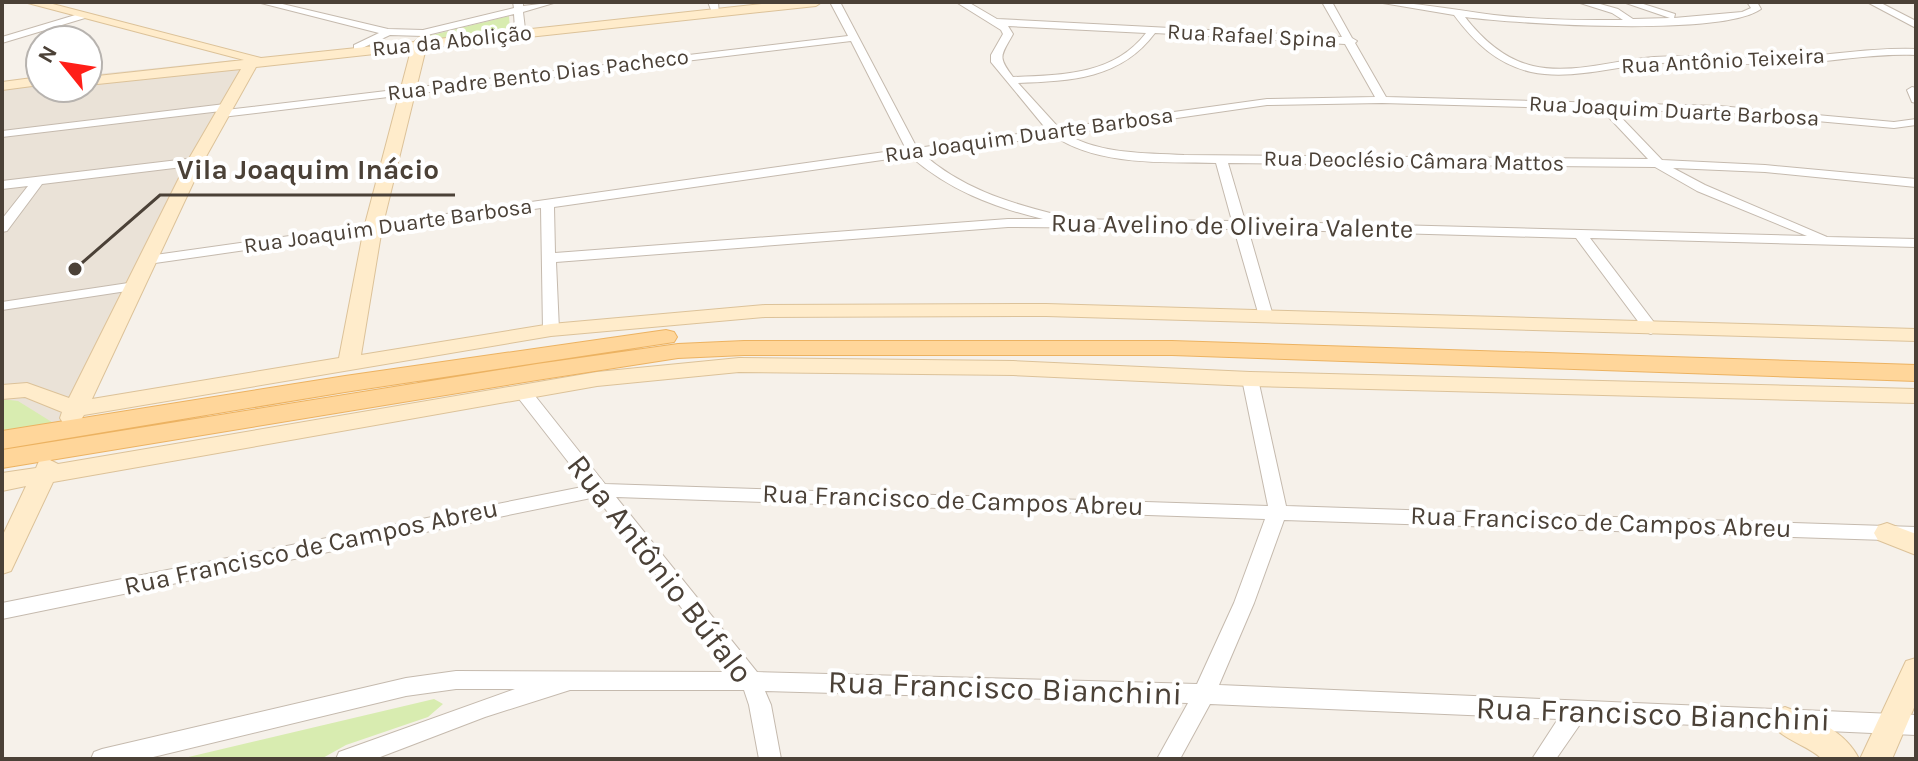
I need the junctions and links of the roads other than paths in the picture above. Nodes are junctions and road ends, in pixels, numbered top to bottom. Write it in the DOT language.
graph roads {
  1 [pos="30,2"];
  2 [pos="262,2"];
  3 [pos="552,2"];
  4 [pos="779,2"];
  5 [pos="816,2"];
  6 [pos="835,2"];
  7 [pos="961,2"];
  8 [pos="1327,2"];
  9 [pos="1382,2"];
  10 [pos="1582,2"];
  11 [pos="1628,2"];
  12 [pos="1872,2"];
  13 [pos="1751,3"];
  14 [pos="518,6"];
  15 [pos="715,8"];
  16 [pos="1457,13"];
  17 [pos="82,16"];
  18 [pos="1631,20"];
  19 [pos="1687,21"];
  20 [pos="996,22"];
  21 [pos="1916,25"];
  22 [pos="520,29"];
  23 [pos="1152,31"];
  24 [pos="388,32"];
  25 [pos="854,38"];
  26 [pos="422,39"];
  27 [pos="2,40"];
  28 [pos="1352,41"];
  29 [pos="215,46"];
  30 [pos="358,47"];
  31 [pos="1916,52"];
  32 [pos="252,61"];
  33 [pos="210,66"];
  34 [pos="104,77"];
  35 [pos="1011,80"];
  36 [pos="24,86"];
  37 [pos="2,88"];
  38 [pos="410,90"];
  39 [pos="1382,100"];
  40 [pos="1603,105"];
  41 [pos="224,110"];
  42 [pos="1916,122"];
  43 [pos="1056,132"];
  44 [pos="2,134"];
  45 [pos="913,152"];
  46 [pos="1220,157"];
  47 [pos="195,162"];
  48 [pos="1660,165"];
  49 [pos="39,180"];
  50 [pos="1916,183"];
  51 [pos="2,185"];
  52 [pos="547,203"];
  53 [pos="1081,223"];
  54 [pos="1240,225"];
  55 [pos="2,228"];
  56 [pos="373,228"];
  57 [pos="1579,233"];
  58 [pos="1830,240"];
  59 [pos="1916,243"];
  60 [pos="549,258"];
  61 [pos="148,260"];
  62 [pos="135,286"];
  63 [pos="2,306"];
  64 [pos="1266,316"];
  65 [pos="1651,329"];
  66 [pos="551,330"];
  67 [pos="1916,335"];
  68 [pos="1916,358"];
  69 [pos="349,364"];
  70 [pos="1916,373"];
  71 [pos="1250,379"];
  72 [pos="88,382"];
  73 [pos="522,391"];
  74 [pos="2,392"];
  75 [pos="45,396"];
  76 [pos="1916,396"];
  77 [pos="66,429"];
  78 [pos="2,440"];
  79 [pos="2,459"];
  80 [pos="44,475"];
  81 [pos="2,482"];
  82 [pos="601,490"];
  83 [pos="1278,510"];
  84 [pos="1887,533"];
  85 [pos="10,534"];
  86 [pos="1916,534"];
  87 [pos="1916,545"];
  88 [pos="2,564"];
  89 [pos="2,611"];
  90 [pos="1916,671"];
  91 [pos="582,678"];
  92 [pos="751,681"];
  93 [pos="1204,694"];
  94 [pos="1576,712"];
  95 [pos="1785,720"];
  96 [pos="1904,725"];
  97 [pos="102,759"];
  98 [pos="347,759"];
  99 [pos="770,759"];
  100 [pos="1168,759"];
  101 [pos="1543,759"];
  102 [pos="1843,759"];
  103 [pos="1876,759"];
  1 -- 17 [label="main road"];
  2 -- 24 [label="street"];
  3 -- 14 [label="street"];
  4 -- 15 [label="main road, Rua da Abolição"];
  5 -- 15 [label="main road, Rua da Abolição"];
  6 -- 25 [label="street"];
  7 -- 20 [label="street"];
  8 -- 28 [label="street"];
  9 -- 16 [label="street"];
  10 -- 18 [label="street"];
  11 -- 19 [label="street"];
  12 -- 21 [label="street"];
  13 -- 19 [label="street"];
  14 -- 22 [label="street"];
  14 -- 26 [label="street"];
  15 -- 22 [label="main road, Rua da Abolição"];
  15 -- 26 [label="main road, Rua da Abolição"];
  16 -- 18 [label="street"];
  16 -- 31 [label="street, Rua Antônio Teixeira"];
  17 -- 27 [label="street"];
  17 -- 29 [label="main road"];
  18 -- 19 [label="street"];
  20 -- 23 [label="street, Rua Rafael Spina"];
  20 -- 35 [label="street, Rua Deoclésio Câmara Mattos"];
  22 -- 26 [label="main road, Rua da Abolição"];
  23 -- 28 [label="street, Rua Rafael Spina"];
  23 -- 35 [label="street"];
  24 -- 26 [label="street"];
  24 -- 30 [label="street"];
  25 -- 38 [label="street, Rua Padre Bento Dias Pacheco"];
  25 -- 45 [label="street"];
  26 -- 30 [label="main road, Rua da Abolição"];
  26 -- 32 [label="main road, Rua da Abolição"];
  26 -- 38 [label="main road"];
  28 -- 39 [label="street"];
  29 -- 32 [label="main road"];
  29 -- 33 [label="main road"];
  30 -- 32 [label="main road, Rua da Abolição"];
  32 -- 33 [label="main road, Rua da Abolição"];
  32 -- 41 [label="main road"];
  33 -- 34 [label="main road, Rua da Abolição"];
  35 -- 43 [label="street, Rua Deoclésio Câmara Mattos"];
  36 -- 37 [label="main road"];
  38 -- 41 [label="street, Rua Padre Bento Dias Pacheco"];
  38 -- 56 [label="main road"];
  39 -- 40 [label="street, Rua Joaquim Duarte Barbosa"];
  39 -- 43 [label="street, Rua Joaquim Duarte Barbosa"];
  40 -- 42 [label="street, Rua Joaquim Duarte Barbosa"];
  40 -- 48 [label="street"];
  41 -- 44 [label="street, Rua Padre Bento Dias Pacheco"];
  41 -- 47 [label="main road"];
  43 -- 45 [label="street, Rua Joaquim Duarte Barbosa"];
  43 -- 46 [label="street, Rua Deoclésio Câmara Mattos"];
  45 -- 52 [label="street, Rua Joaquim Duarte Barbosa"];
  45 -- 53 [label="street"];
  46 -- 48 [label="street, Rua Deoclésio Câmara Mattos"];
  46 -- 54 [label="street"];
  47 -- 49 [label="street"];
  47 -- 61 [label="main road"];
  48 -- 50 [label="street, Rua Deoclésio Câmara Mattos"];
  48 -- 58 [label="street"];
  49 -- 51 [label="street"];
  49 -- 55 [label="street"];
  52 -- 56 [label="street, Rua Joaquim Duarte Barbosa"];
  52 -- 60 [label="street"];
  53 -- 54 [label="street, Rua Avelino de Oliveira Valente"];
  53 -- 60 [label="street, Rua Avelino de Oliveira Valente"];
  54 -- 57 [label="street, Rua Avelino de Oliveira Valente"];
  54 -- 64 [label="street"];
  56 -- 61 [label="street, Rua Joaquim Duarte Barbosa"];
  56 -- 69 [label="main road"];
  57 -- 58 [label="street, Rua Avelino de Oliveira Valente"];
  57 -- 65 [label="street"];
  58 -- 59 [label="street, Rua Avelino de Oliveira Valente"];
  60 -- 66 [label="street"];
  61 -- 62 [label="main road"];
  62 -- 63 [label="street"];
  62 -- 72 [label="main road"];
  64 -- 65 [label="main road"];
  64 -- 66 [label="main road"];
  65 -- 67 [label="main road"];
  66 -- 69 [label="main road"];
  68 -- 77 [label="main road"];
  69 -- 77 [label="main road"];
  70 -- 77 [label="main road"];
  71 -- 73 [label="main road"];
  71 -- 76 [label="main road"];
  71 -- 83 [label="street"];
  72 -- 75 [label="main road"];
  72 -- 77 [label="main road"];
  73 -- 80 [label="main road"];
  73 -- 82 [label="street, Rua Antônio Búfalo"];
  74 -- 75 [label="main road"];
  75 -- 77 [label="main road"];
  77 -- 78 [label="main road"];
  77 -- 79 [label="main road"];
  77 -- 80 [label="main road"];
  80 -- 81 [label="main road"];
  80 -- 85 [label="main road"];
  82 -- 83 [label="street, Rua Francisco de Campos Abreu"];
  82 -- 89 [label="street, Rua Francisco de Campos Abreu"];
  82 -- 92 [label="street, Rua Antônio Búfalo"];
  83 -- 84 [label="street, Rua Francisco de Campos Abreu"];
  83 -- 93 [label="street"];
  84 -- 86 [label="street, Rua Francisco de Campos Abreu"];
  84 -- 87 [label="main road"];
  85 -- 88 [label="main road"];
  90 -- 96 [label="main road"];
  91 -- 92 [label="street, Rua Francisco Bianchini"];
  91 -- 97 [label="street, Rua Francisco Bianchini"];
  91 -- 98 [label="street"];
  92 -- 93 [label="street, Rua Francisco Bianchini"];
  92 -- 99 [label="street, Rua Antônio Búfalo"];
  93 -- 94 [label="street, Rua Francisco Bianchini"];
  93 -- 100 [label="street"];
  94 -- 95 [label="street, Rua Francisco Bianchini"];
  94 -- 101 [label="street"];
  95 -- 96 [label="street, Rua Francisco Bianchini"];
  95 -- 102 [label="main road"];
  96 -- 103 [label="main road"];
}
